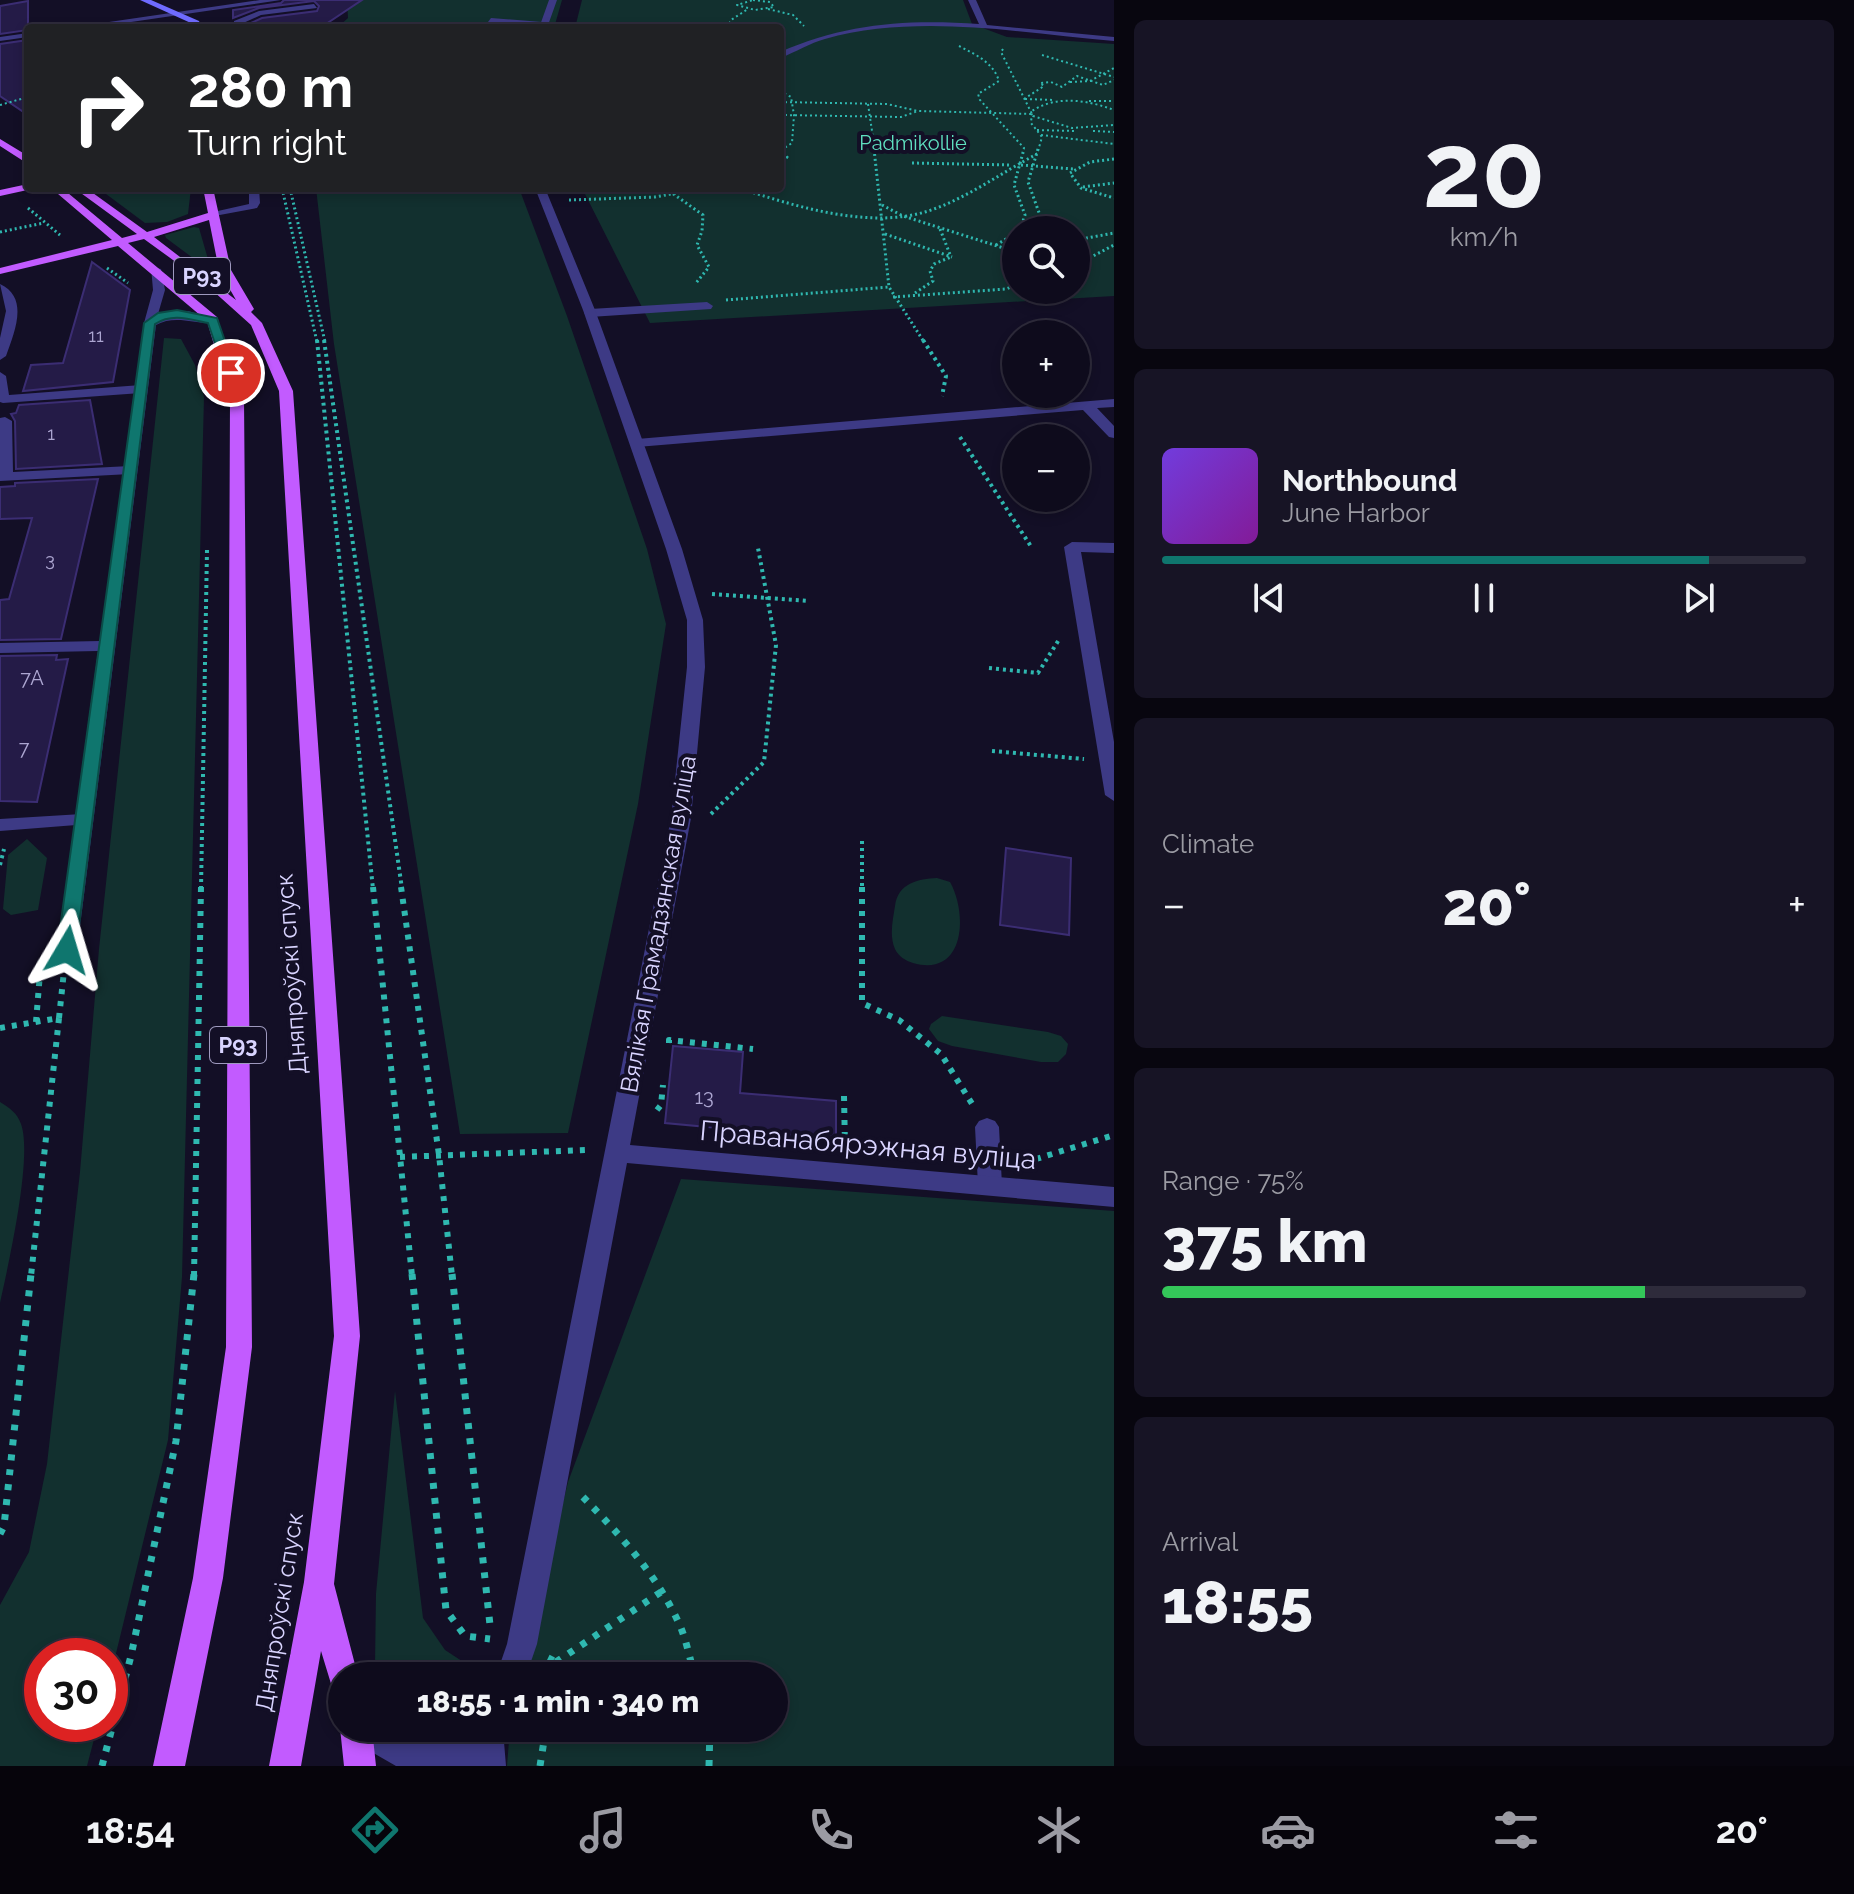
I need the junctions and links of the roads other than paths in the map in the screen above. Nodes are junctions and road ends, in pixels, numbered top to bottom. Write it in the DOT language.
graph roads {
  1 [pos="144,0"];
  2 [pos="277,0"];
  3 [pos="303,0"];
  4 [pos="553,0"];
  5 [pos="972,0"];
  6 [pos="314,6"];
  7 [pos="324,11"];
  8 [pos="176,14"];
  9 [pos="491,20"];
  10 [pos="102,24"];
  11 [pos="196,24"];
  12 [pos="237,24"];
  13 [pos="525,24"];
  14 [pos="543,24"];
  15 [pos="984,27"];
  16 [pos="24,36"];
  17 [pos="0,39"];
  18 [pos="1114,39"];
  19 [pos="784,53"];
  20 [pos="0,128"];
  21 [pos="0,142"];
  22 [pos="24,143"];
  23 [pos="24,158"];
  24 [pos="24,188"];
  25 [pos="61,192"];
  26 [pos="84,192"];
  27 [pos="209,192"];
  28 [pos="254,192"];
  29 [pos="0,193"];
  30 [pos="542,194"];
  31 [pos="213,215"];
  32 [pos="144,236"];
  33 [pos="121,241"];
  34 [pos="155,269"];
  35 [pos="0,271"];
  36 [pos="0,288"];
  37 [pos="14,305"];
  38 [pos="707,306"];
  39 [pos="0,309"];
  40 [pos="590,313"];
  41 [pos="213,320"];
  42 [pos="150,323"];
  43 [pos="256,323"];
  44 [pos="0,356"];
  45 [pos="0,376"];
  46 [pos="141,389"];
  47 [pos="1114,403"];
  48 [pos="1090,405"];
  49 [pos="1051,408"];
  50 [pos="1089,408"];
  51 [pos="5,421"];
  52 [pos="1114,434"];
  53 [pos="637,443"];
  54 [pos="130,470"];
  55 [pos="3,477"];
  56 [pos="1114,548"];
  57 [pos="107,646"];
  58 [pos="0,648"];
  59 [pos="1114,795"];
  60 [pos="82,820"];
  61 [pos="0,825"];
  62 [pos="67,950"];
  63 [pos="987,1127"];
  64 [pos="618,1153"];
  65 [pos="990,1185"];
  66 [pos="1114,1197"];
  67 [pos="319,1582"];
  68 [pos="339,1662"];
  69 [pos="516,1662"];
  70 [pos="359,1742"];
  71 [pos="384,1742"];
  72 [pos="490,1745"];
  73 [pos="169,1766"];
  74 [pos="285,1766"];
  75 [pos="360,1766"];
  1 -- 8 [label="main road"];
  2 -- 8 [label="street"];
  3 -- 6 [label="street"];
  4 -- 14 [label="street"];
  5 -- 15 [label="street"];
  6 -- 7 [label="street"];
  6 -- 12 [label="street"];
  8 -- 10 [label="street"];
  8 -- 11 [label="main road"];
  9 -- 13 [label="street"];
  15 -- 18 [label="street"];
  15 -- 19 [label="street"];
  16 -- 17 [label="street"];
  20 -- 22 [label="main road"];
  21 -- 23 [label="main road"];
  24 -- 29 [label="main road"];
  25 -- 33 [label="main road"];
  26 -- 32 [label="main road, Р93"];
  27 -- 31 [label="main road"];
  28 -- 31 [label="street"];
  30 -- 40 [label="street, Вялікая Грамадзянская вуліца"];
  31 -- 32 [label="main road"];
  31 -- 43 [label="main road"];
  32 -- 33 [label="main road"];
  32 -- 43 [label="main road, Дняпроўскі спуск / Р93"];
  33 -- 34 [label="main road, Р93"];
  33 -- 35 [label="main road"];
  34 -- 41 [label="main road, Р93"];
  34 -- 42 [label="street"];
  36 -- 37 [label="street"];
  37 -- 39 [label="street"];
  37 -- 44 [label="street"];
  38 -- 40 [label="street"];
  40 -- 53 [label="street, Вялікая Грамадзянская вуліца"];
  41 -- 42 [label="street"];
  41 -- 73 [label="main road, Дняпроўскі спуск / Р93"];
  42 -- 46 [label="street"];
  43 -- 67 [label="main road, Дняпроўскі спуск / Р93"];
  45 -- 46 [label="street"];
  46 -- 54 [label="street"];
  47 -- 48 [label="street"];
  49 -- 53 [label="street"];
  50 -- 52 [label="street"];
  51 -- 55 [label="street"];
  53 -- 64 [label="street, Вялікая Грамадзянская вуліца"];
  54 -- 55 [label="street"];
  54 -- 57 [label="street"];
  56 -- 59 [label="street"];
  57 -- 58 [label="street"];
  57 -- 60 [label="street"];
  60 -- 61 [label="street"];
  60 -- 62 [label="street"];
  63 -- 65 [label="street"];
  64 -- 65 [label="street, Праванабярэжная вуліца"];
  64 -- 69 [label="street, Вялікая Грамадзянская вуліца"];
  65 -- 66 [label="street, Праванабярэжная вуліца"];
  67 -- 68 [label="main road"];
  67 -- 74 [label="main road, Дняпроўскі спуск / Р93"];
  70 -- 75 [label="main road"];
  71 -- 72 [label="street"];
}
